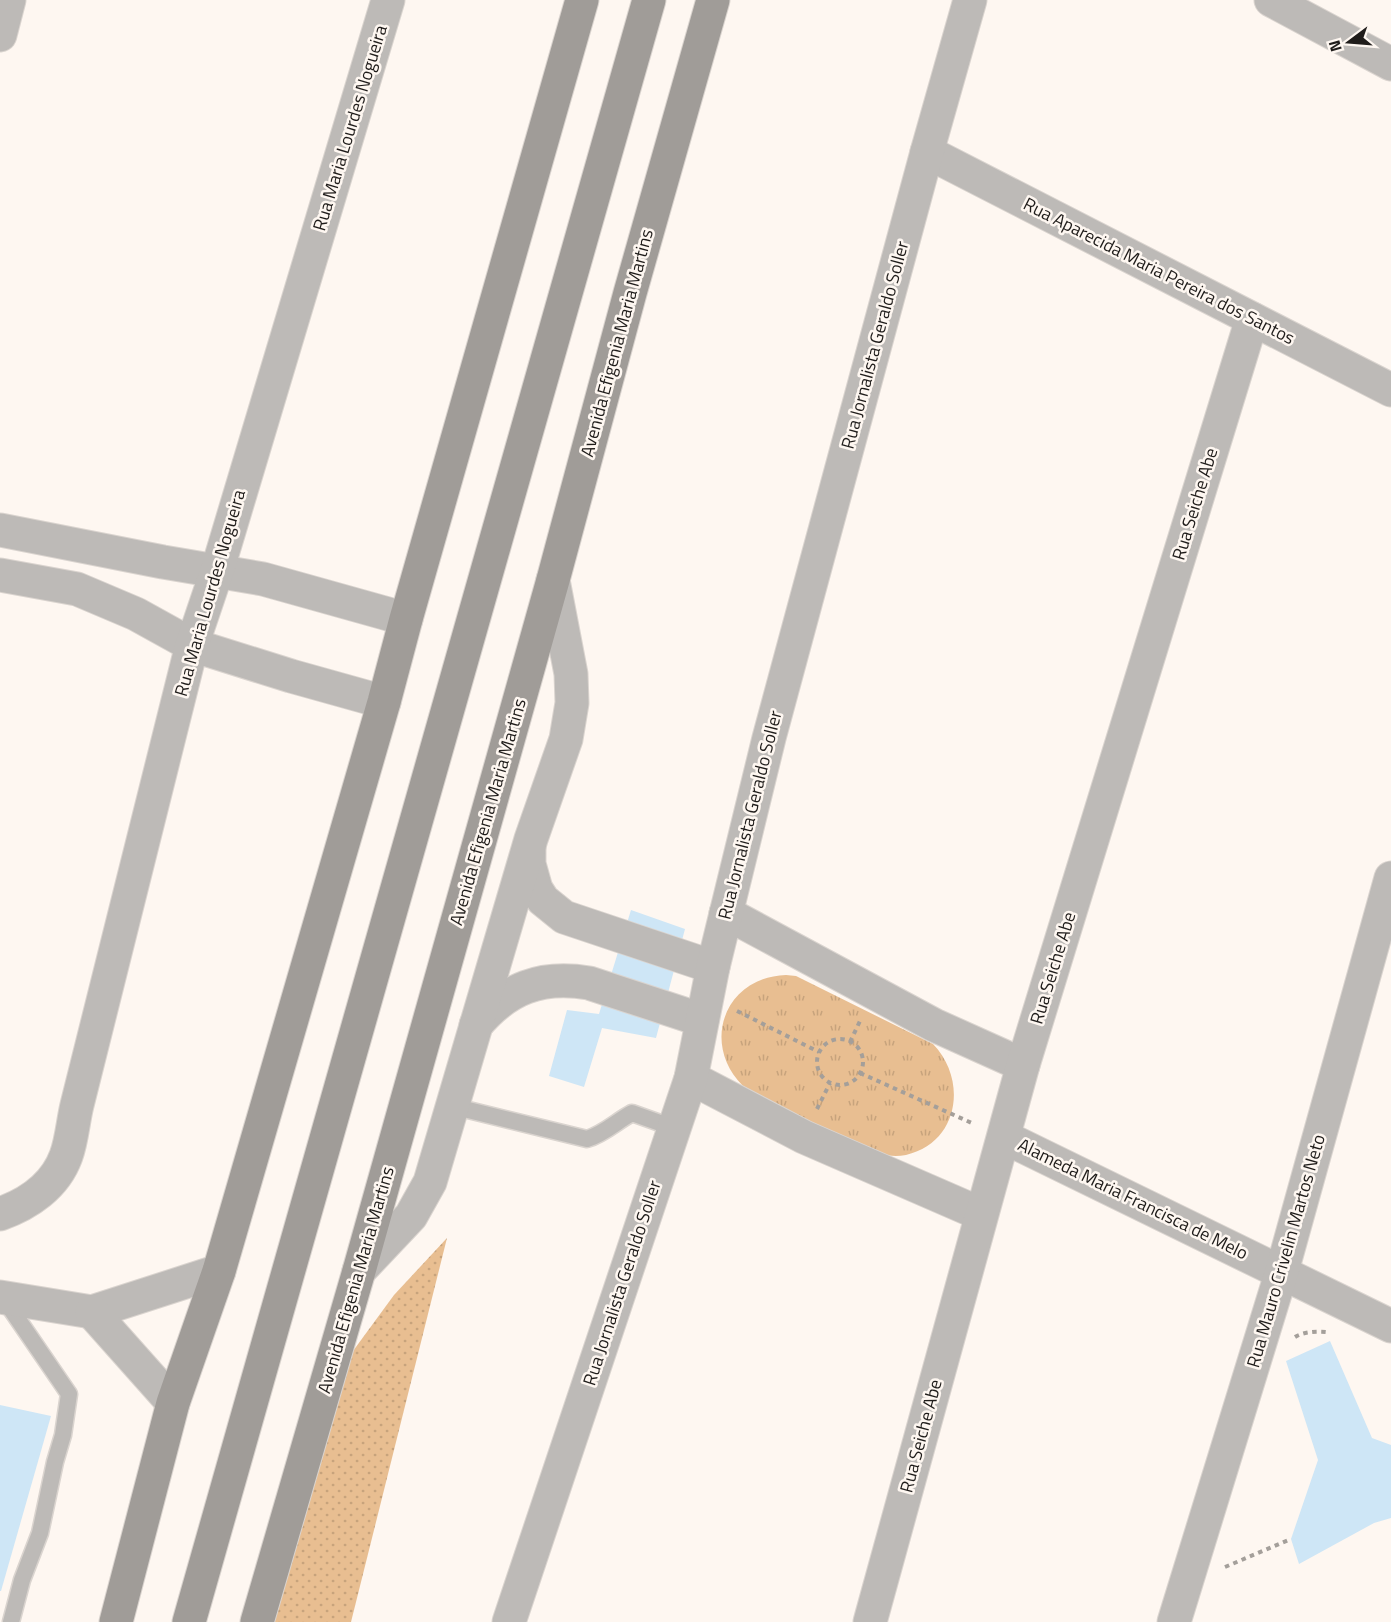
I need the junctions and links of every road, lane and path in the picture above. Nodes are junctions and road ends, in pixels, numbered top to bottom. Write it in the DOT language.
graph roads {
  1 [pos="9,0"];
  2 [pos="388,0"];
  3 [pos="582,0"];
  4 [pos="649,0"];
  5 [pos="713,0"];
  6 [pos="970,0"];
  7 [pos="1271,0"];
  8 [pos="0,35"];
  9 [pos="1391,64"];
  10 [pos="927,152"];
  11 [pos="1252,319"];
  12 [pos="1391,390"];
  13 [pos="0,530"];
  14 [pos="217,571"];
  15 [pos="0,574"];
  16 [pos="554,580"];
  17 [pos="406,619"];
  18 [pos="192,645"];
  19 [pos="384,702"];
  20 [pos="531,839"];
  21 [pos="1391,878"];
  22 [pos="726,913"];
  23 [pos="707,994"];
  24 [pos="476,1025"];
  25 [pos="819,1052"];
  26 [pos="1023,1065"];
  27 [pos="860,1073"];
  28 [pos="691,1078"];
  29 [pos="452,1106"];
  30 [pos="674,1128"];
  31 [pos="1004,1137"];
  32 [pos="0,1214"];
  33 [pos="981,1214"];
  34 [pos="219,1271"];
  35 [pos="359,1271"];
  36 [pos="1282,1271"];
  37 [pos="2,1298"];
  38 [pos="92,1312"];
  39 [pos="1391,1326"];
  40 [pos="1333,1333"];
  41 [pos="1292,1340"];
  42 [pos="173,1403"];
  43 [pos="1291,1539"];
  44 [pos="1222,1568"];
  45 [pos="11,1622"];
  46 [pos="116,1622"];
  47 [pos="189,1622"];
  48 [pos="257,1622"];
  49 [pos="509,1622"];
  50 [pos="870,1622"];
  51 [pos="1174,1622"];
  1 -- 8 [label="street"];
  2 -- 14 [label="street, Rua Maria Lourdes Nogueira"];
  3 -- 17 [label="main road"];
  4 -- 47 [label="main road"];
  5 -- 16 [label="main road, Avenida Efigenia Maria Martins"];
  6 -- 10 [label="street, Rua Jornalista Geraldo Soller"];
  7 -- 9 [label="street"];
  10 -- 11 [label="street, Rua Aparecida Maria Pereira dos Santos"];
  10 -- 22 [label="street, Rua Jornalista Geraldo Soller"];
  11 -- 12 [label="street, Rua Aparecida Maria Pereira dos Santos"];
  11 -- 26 [label="street, Rua Seiche Abe"];
  13 -- 14 [label="street"];
  14 -- 17 [label="street"];
  14 -- 18 [label="street, Rua Maria Lourdes Nogueira"];
  15 -- 18 [label="street"];
  16 -- 20 [label="street"];
  16 -- 35 [label="main road, Avenida Efigenia Maria Martins"];
  17 -- 19 [label="main road"];
  18 -- 19 [label="street"];
  18 -- 32 [label="street, Rua Maria Lourdes Nogueira"];
  19 -- 34 [label="main road"];
  20 -- 23 [label="street"];
  20 -- 24 [label="street"];
  21 -- 36 [label="street, Rua Mauro Crivelin Martos Neto"];
  22 -- 23 [label="street, Rua Jornalista Geraldo Soller"];
  22 -- 26 [label="street"];
  23 -- 24 [label="street"];
  23 -- 25 [label="path"];
  23 -- 28 [label="street, Rua Jornalista Geraldo Soller"];
  24 -- 29 [label="street"];
  25 -- 27 [label="path"];
  25 -- 27 [label="path"];
  26 -- 31 [label="street, Rua Seiche Abe"];
  27 -- 31 [label="path"];
  28 -- 30 [label="street, Rua Jornalista Geraldo Soller"];
  28 -- 33 [label="street"];
  29 -- 30 [label="lane"];
  29 -- 35 [label="street"];
  30 -- 49 [label="street, Rua Jornalista Geraldo Soller"];
  31 -- 33 [label="street, Rua Seiche Abe"];
  31 -- 36 [label="street, Alameda Maria Francisca de Melo"];
  33 -- 50 [label="street, Rua Seiche Abe"];
  34 -- 38 [label="street"];
  34 -- 42 [label="main road"];
  35 -- 48 [label="main road, Avenida Efigenia Maria Martins"];
  36 -- 39 [label="street, Alameda Maria Francisca de Melo"];
  36 -- 51 [label="street, Rua Mauro Crivelin Martos Neto"];
  37 -- 38 [label="street"];
  37 -- 45 [label="lane"];
  38 -- 42 [label="street"];
  40 -- 41 [label="path"];
  42 -- 46 [label="main road"];
  43 -- 44 [label="path"];
}
